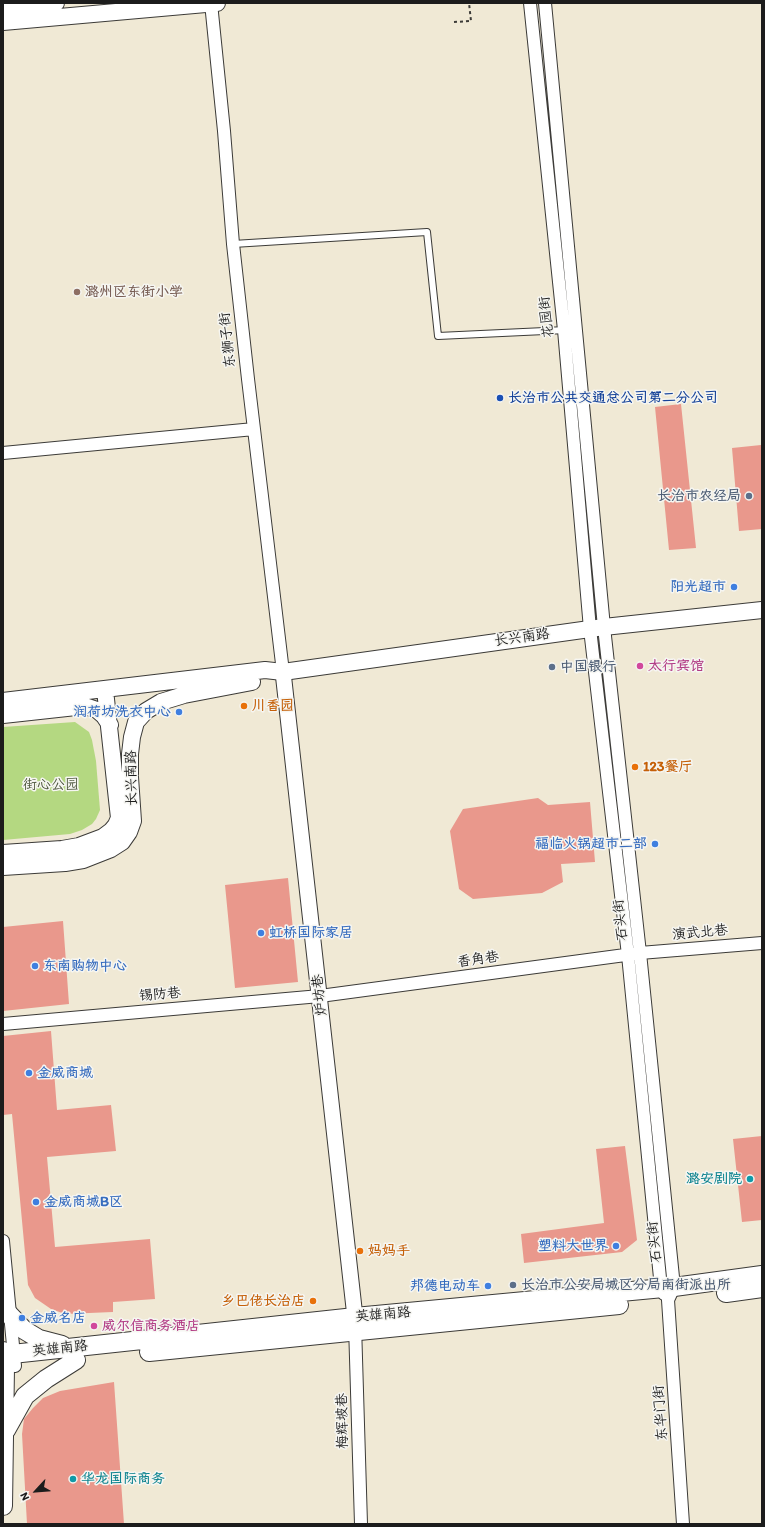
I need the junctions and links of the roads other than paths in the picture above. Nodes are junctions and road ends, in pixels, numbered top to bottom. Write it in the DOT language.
graph roads {
  1 [pos="56,3"];
  2 [pos="211,3"];
  3 [pos="217,3"];
  4 [pos="530,3"];
  5 [pos="545,3"];
  6 [pos="3,8"];
  7 [pos="3,22"];
  8 [pos="233,244"];
  9 [pos="570,331"];
  10 [pos="254,429"];
  11 [pos="3,453"];
  12 [pos="762,610"];
  13 [pos="597,628"];
  14 [pos="283,672"];
  15 [pos="105,690"];
  16 [pos="3,702"];
  17 [pos="3,715"];
  18 [pos="110,725"];
  19 [pos="3,853"];
  20 [pos="3,867"];
  21 [pos="762,943"];
  22 [pos="640,953"];
  23 [pos="628,955"];
  24 [pos="320,996"];
  25 [pos="3,1024"];
  26 [pos="3,1241"];
  27 [pos="762,1275"];
  28 [pos="762,1288"];
  29 [pos="668,1292"];
  30 [pos="7,1312"];
  31 [pos="355,1324"];
  32 [pos="75,1354"];
  33 [pos="7,1359"];
  34 [pos="4,1433"];
  35 [pos="3,1506"];
  36 [pos="361,1524"];
  37 [pos="683,1524"];
  1 -- 6 [label="main road"];
  2 -- 3 [label="main road"];
  2 -- 7 [label="main road"];
  2 -- 8 [label="street, 东狮子街"];
  4 -- 9 [label="street, 花园街"];
  5 -- 9 [label="street, 花园街"];
  8 -- 9 [label="lane"];
  8 -- 10 [label="street, 东狮子街"];
  9 -- 13 [label="street, 花园街"];
  10 -- 11 [label="street"];
  10 -- 14 [label="street, 东狮子街"];
  12 -- 13 [label="main road, 长兴南路"];
  13 -- 14 [label="main road, 长兴南路"];
  13 -- 22 [label="street, 石头街"];
  13 -- 23 [label="street, 石头街"];
  14 -- 15 [label="main road, 长兴南路"];
  14 -- 20 [label="main road, 长兴南路"];
  14 -- 24 [label="street, 炉坊巷"];
  15 -- 16 [label="main road, 长兴南路"];
  15 -- 18 [label="main road, 长兴南路"];
  17 -- 18 [label="main road"];
  18 -- 19 [label="main road, 长兴南路"];
  21 -- 22 [label="street, 演武北巷"];
  22 -- 23 [label="street, 香角巷"];
  22 -- 29 [label="street, 石头街"];
  23 -- 24 [label="street, 香角巷"];
  23 -- 29 [label="street, 石头街"];
  24 -- 25 [label="street, 锡防巷"];
  24 -- 31 [label="street, 炉坊巷"];
  26 -- 30 [label="street"];
  27 -- 29 [label="main road, 英雄南路"];
  28 -- 29 [label="main road, 英雄南路"];
  29 -- 31 [label="main road, 英雄南路"];
  29 -- 37 [label="street, 东华门街"];
  30 -- 32 [label="main road"];
  30 -- 33 [label="street"];
  31 -- 32 [label="main road, 英雄南路"];
  31 -- 36 [label="street, 梅辉坡巷"];
  32 -- 33 [label="main road, 英雄南路"];
  32 -- 34 [label="main road"];
  33 -- 34 [label="main road"];
  34 -- 35 [label="main road"];
}
